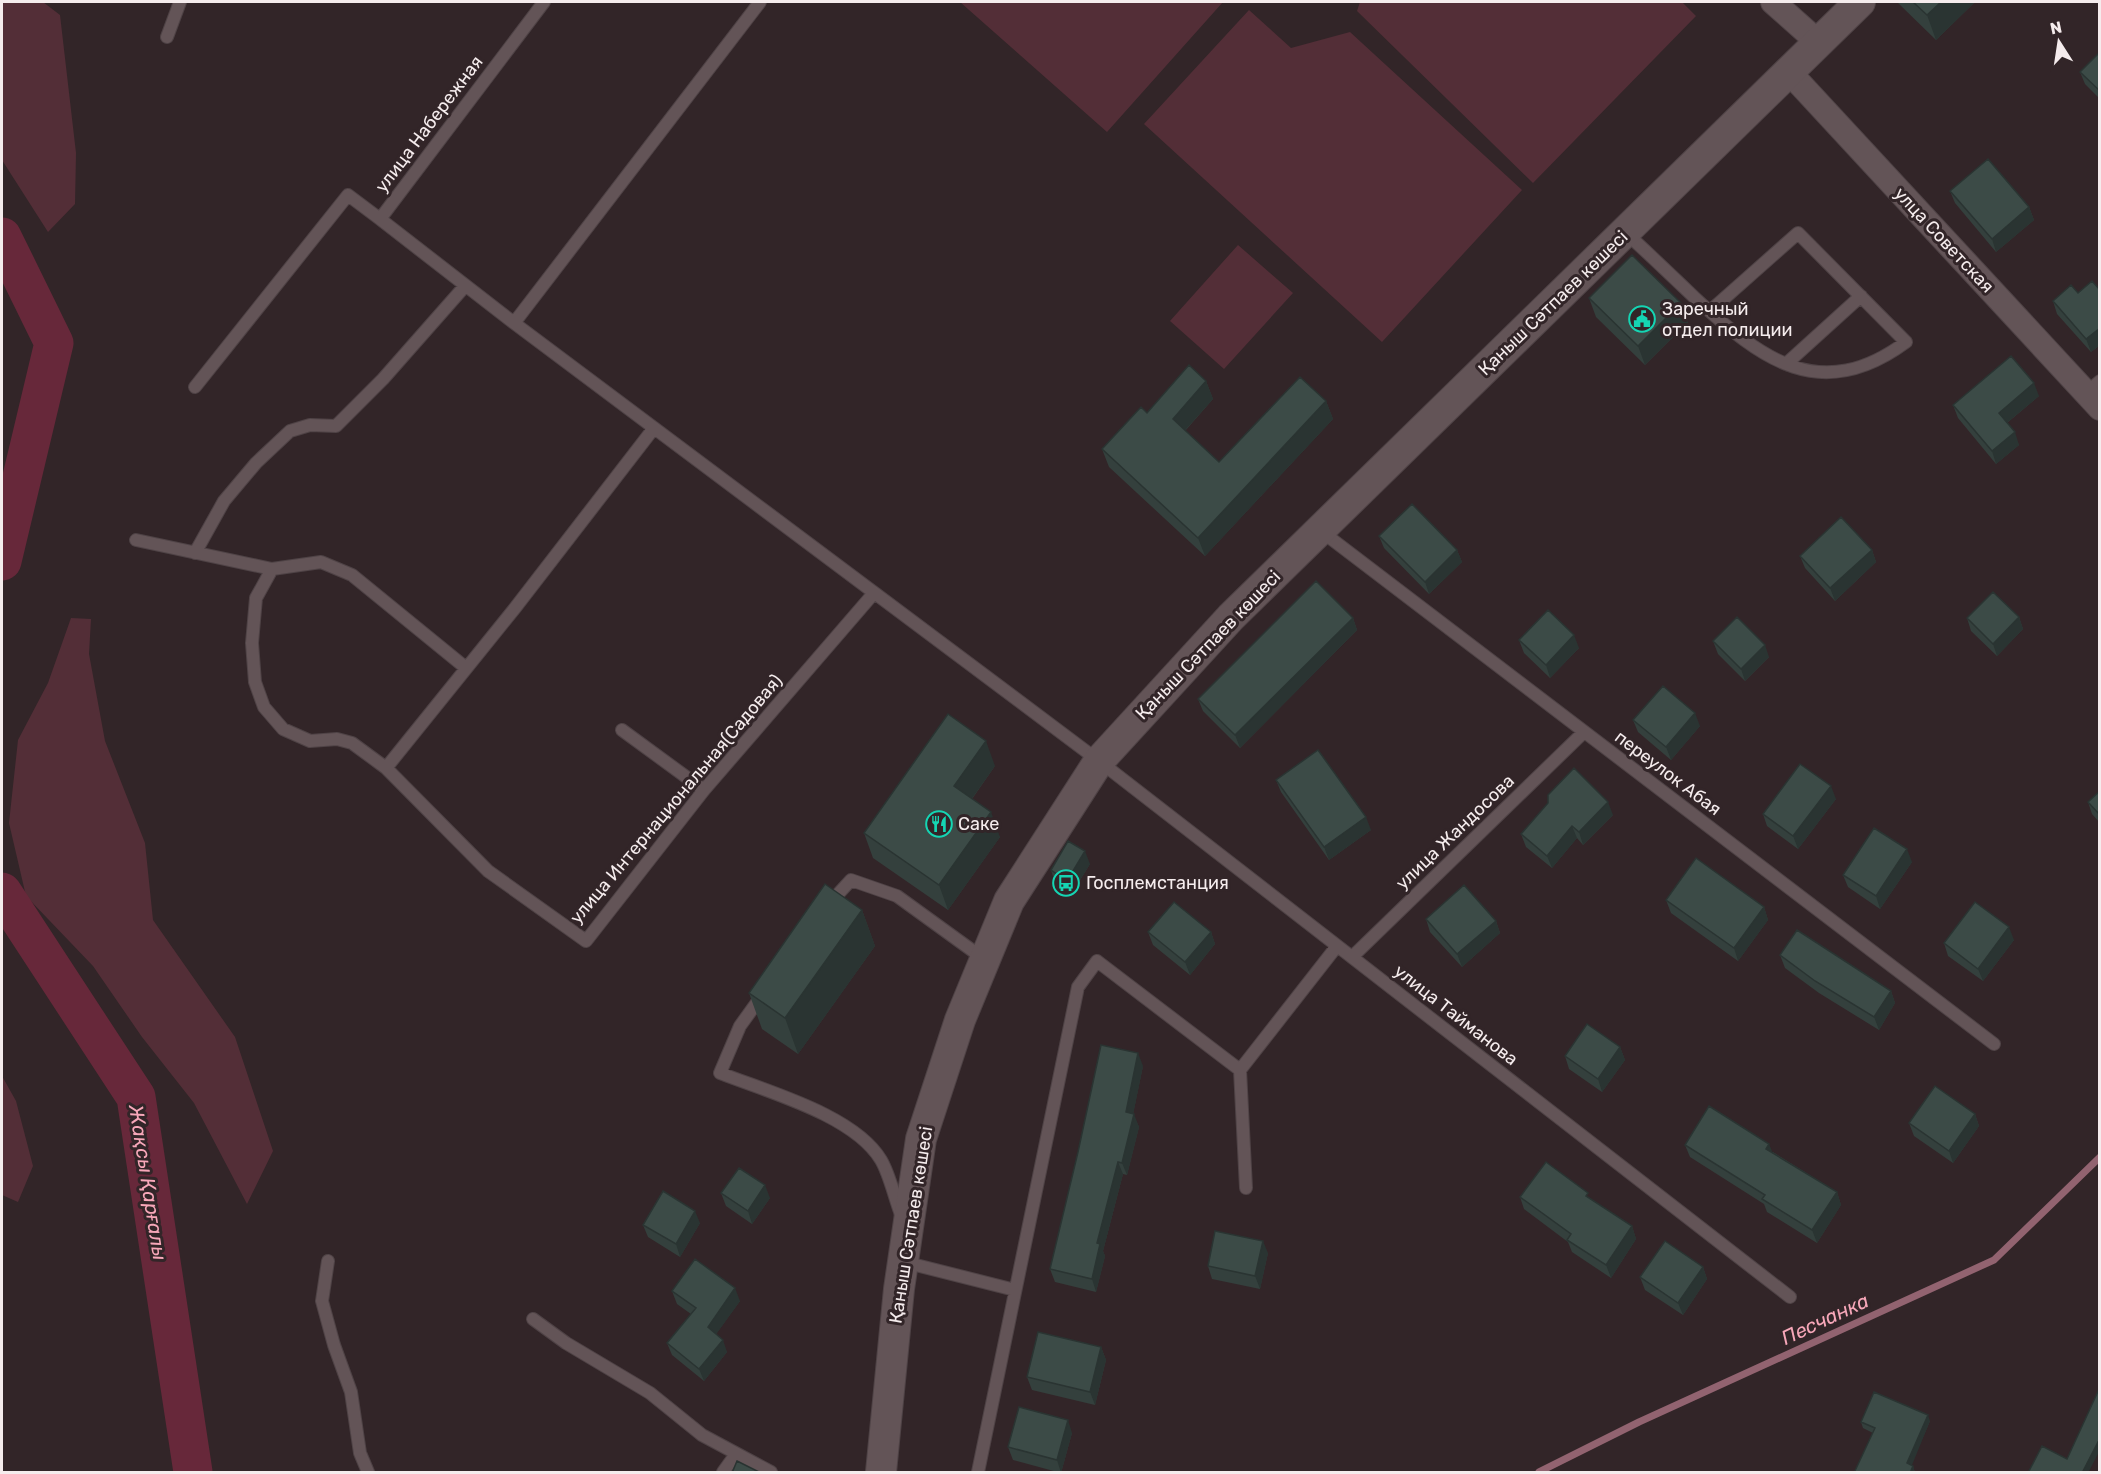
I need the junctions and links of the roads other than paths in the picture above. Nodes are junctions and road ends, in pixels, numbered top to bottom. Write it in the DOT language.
graph roads {
  1 [pos="180,2"];
  2 [pos="544,2"];
  3 [pos="760,2"];
  4 [pos="1773,2"];
  5 [pos="1860,2"];
  6 [pos="167,37"];
  7 [pos="1818,42"];
  8 [pos="1790,72"];
  9 [pos="380,219"];
  10 [pos="1625,232"];
  11 [pos="465,286"];
  12 [pos="1861,296"];
  13 [pos="1710,311"];
  14 [pos="514,323"];
  15 [pos="1786,364"];
  16 [pos="195,387"];
  17 [pos="2095,394"];
  18 [pos="654,428"];
  19 [pos="1320,531"];
  20 [pos="136,540"];
  21 [pos="195,553"];
  22 [pos="273,569"];
  23 [pos="874,593"];
  24 [pos="466,668"];
  25 [pos="622,730"];
  26 [pos="1584,732"];
  27 [pos="1099,761"];
  28 [pos="386,768"];
  29 [pos="704,790"];
  30 [pos="817,919"];
  31 [pos="1337,946"];
  32 [pos="1352,957"];
  33 [pos="985,960"];
  34 [pos="768,987"];
  35 [pos="1995,1044"];
  36 [pos="1240,1070"];
  37 [pos="1246,1188"];
  38 [pos="907,1232"];
  39 [pos="328,1261"];
  40 [pos="903,1261"];
  41 [pos="1015,1290"];
  42 [pos="1790,1297"];
  43 [pos="533,1318"];
  44 [pos="736,1454"];
  45 [pos="368,1473"];
  46 [pos="723,1473"];
  47 [pos="771,1473"];
  48 [pos="881,1473"];
  49 [pos="978,1473"];
  1 -- 6 [label="lane"];
  2 -- 9 [label="lane, улица Набережная"];
  3 -- 14 [label="lane"];
  4 -- 7 [label="street"];
  5 -- 7 [label="street, Қаныш Сәтпаев көшесі"];
  7 -- 8 [label="street, Қаныш Сәтпаев көшесі"];
  8 -- 10 [label="street, Қаныш Сәтпаев көшесі"];
  8 -- 17 [label="street, улца Советская"];
  9 -- 11 [label="lane, улица Набережная"];
  9 -- 16 [label="lane"];
  10 -- 13 [label="lane"];
  10 -- 19 [label="street, Қаныш Сәтпаев көшесі"];
  11 -- 14 [label="lane, улица Набережная"];
  11 -- 21 [label="lane"];
  12 -- 13 [label="lane"];
  12 -- 15 [label="lane"];
  12 -- 15 [label="lane"];
  13 -- 15 [label="lane"];
  14 -- 18 [label="lane, улица Набережная"];
  18 -- 23 [label="lane, улица Набережная"];
  18 -- 24 [label="lane"];
  19 -- 26 [label="lane, переулок Абая"];
  19 -- 27 [label="street, Қаныш Сәтпаев көшесі"];
  20 -- 21 [label="lane"];
  21 -- 22 [label="lane"];
  22 -- 24 [label="lane"];
  22 -- 28 [label="lane"];
  23 -- 27 [label="lane, улица Тайманова"];
  23 -- 29 [label="lane, улица Интернациональная(Садовая)"];
  24 -- 28 [label="lane"];
  25 -- 29 [label="lane"];
  26 -- 32 [label="lane, улица Жандосова"];
  26 -- 35 [label="lane, переулок Абая"];
  27 -- 31 [label="lane, улица Тайманова"];
  27 -- 33 [label="street, Қаныш Сәтпаев көшесі"];
  28 -- 29 [label="lane, улица Интернациональная(Садовая)"];
  30 -- 33 [label="lane"];
  31 -- 32 [label="lane, улица Тайманова"];
  31 -- 36 [label="lane"];
  32 -- 42 [label="lane, улица Тайманова"];
  33 -- 38 [label="street, Қаныш Сәтпаев көшесі"];
  34 -- 38 [label="lane"];
  36 -- 37 [label="lane"];
  36 -- 41 [label="lane"];
  38 -- 40 [label="street, Қаныш Сәтпаев көшесі"];
  39 -- 45 [label="lane"];
  40 -- 41 [label="lane"];
  40 -- 48 [label="street, Қаныш Сәтпаев көшесі"];
  41 -- 49 [label="lane"];
  43 -- 44 [label="lane"];
  44 -- 46 [label="lane"];
  44 -- 47 [label="lane"];
}
